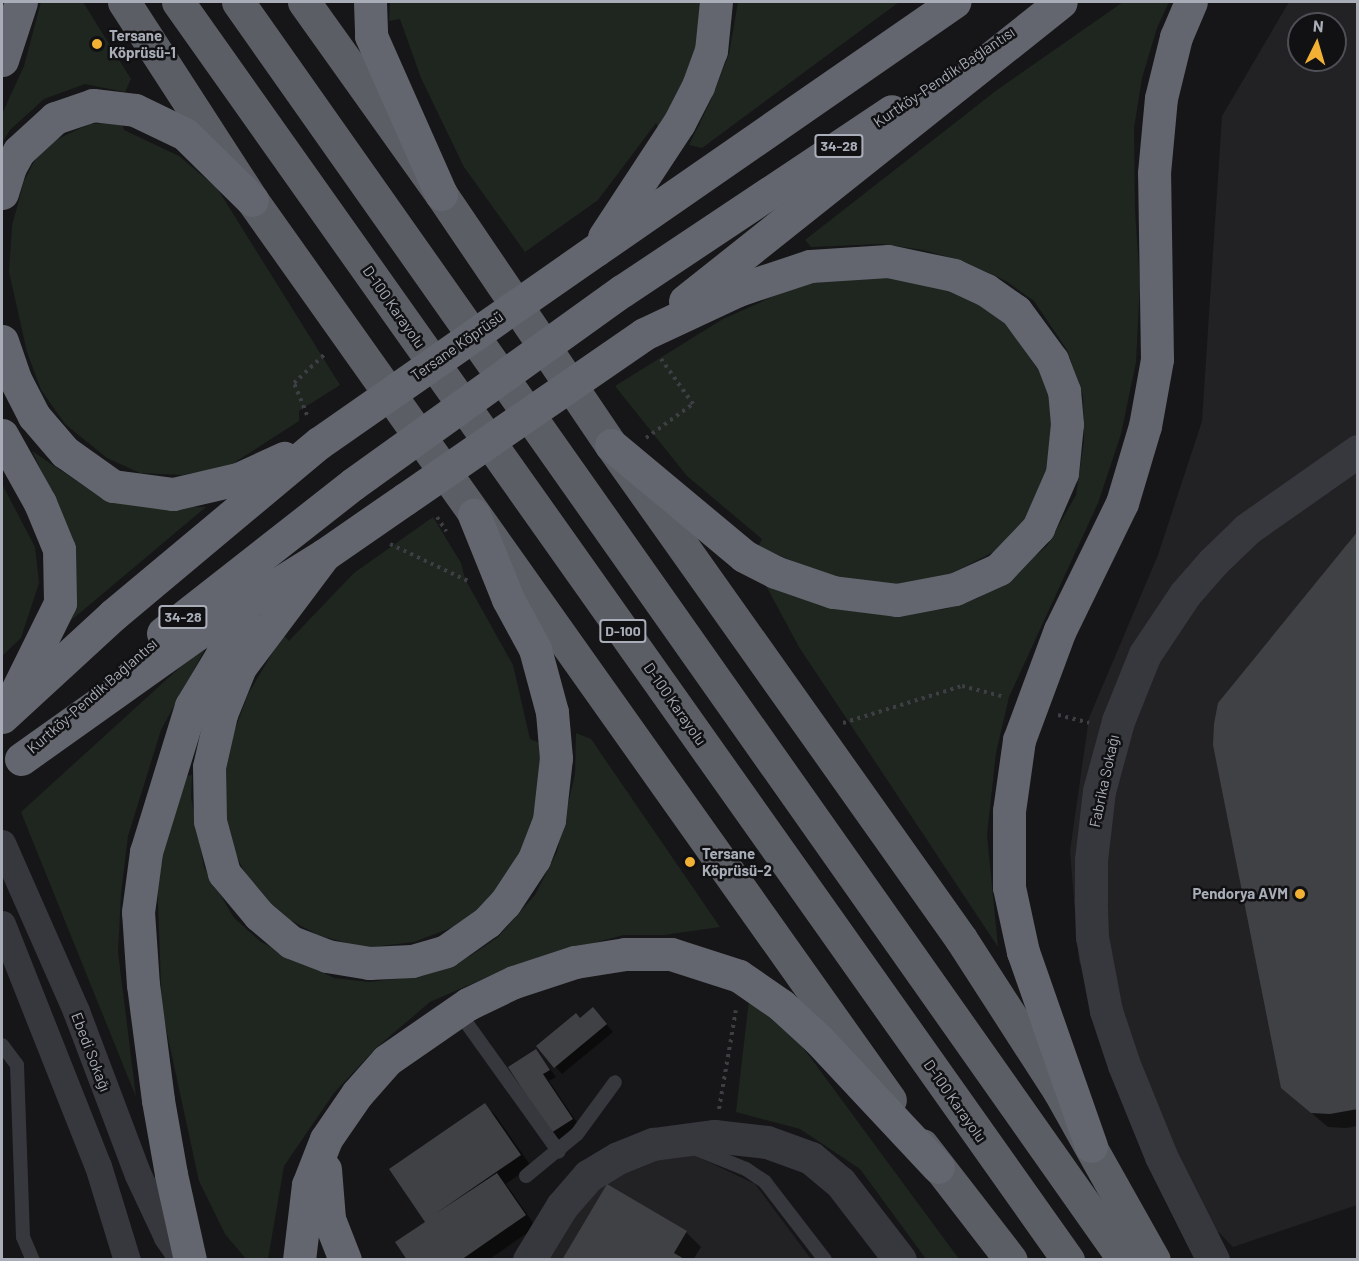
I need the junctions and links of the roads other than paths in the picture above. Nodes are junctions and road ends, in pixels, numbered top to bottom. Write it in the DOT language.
graph roads {
  1 [pos="21,2"];
  2 [pos="124,2"];
  3 [pos="178,2"];
  4 [pos="238,2"];
  5 [pos="304,2"];
  6 [pos="370,2"];
  7 [pos="716,2"];
  8 [pos="954,2"];
  9 [pos="1059,2"];
  10 [pos="1191,2"];
  11 [pos="2,60"];
  12 [pos="2,193"];
  13 [pos="441,194"];
  14 [pos="252,200"];
  15 [pos="596,250"];
  16 [pos="644,334"];
  17 [pos="2,341"];
  18 [pos="2,435"];
  19 [pos="319,443"];
  20 [pos="611,445"];
  21 [pos="1358,451"];
  22 [pos="474,515"];
  23 [pos="324,555"];
  24 [pos="3,715"];
  25 [pos="11,767"];
  26 [pos="2,843"];
  27 [pos="2,924"];
  28 [pos="458,1011"];
  29 [pos="2,1045"];
  30 [pos="615,1082"];
  31 [pos="326,1139"];
  32 [pos="672,1140"];
  33 [pos="1092,1146"];
  34 [pos="559,1152"];
  35 [pos="938,1167"];
  36 [pos="526,1176"];
  37 [pos="33,1260"];
  38 [pos="127,1260"];
  39 [pos="183,1260"];
  40 [pos="190,1260"];
  41 [pos="299,1260"];
  42 [pos="345,1260"];
  43 [pos="529,1260"];
  44 [pos="825,1260"];
  45 [pos="900,1260"];
  46 [pos="1011,1260"];
  47 [pos="1068,1260"];
  48 [pos="1124,1260"];
  49 [pos="1155,1260"];
  50 [pos="1213,1260"];
  1 -- 11 [label="highway"];
  2 -- 14 [label="highway"];
  3 -- 47 [label="highway, D-100 Karayolu / D-100"];
  4 -- 48 [label="highway, D-100"];
  5 -- 13 [label="highway"];
  6 -- 13 [label="highway"];
  7 -- 15 [label="highway"];
  8 -- 15 [label="highway, 34-28"];
  9 -- 16 [label="highway"];
  9 -- 25 [label="highway, Kurtköy-Pendik Bağlantısı / 34-28, bridge"];
  10 -- 33 [label="highway"];
  12 -- 14 [label="highway"];
  13 -- 20 [label="highway"];
  14 -- 22 [label="highway"];
  15 -- 19 [label="highway, Tersane Köprüsü / 34-28, bridge"];
  16 -- 20 [label="highway"];
  16 -- 23 [label="highway, bridge"];
  17 -- 19 [label="highway"];
  18 -- 24 [label="highway"];
  19 -- 24 [label="highway, 34-28"];
  20 -- 33 [label="highway"];
  21 -- 50 [label="street, Fabrika Sokağı"];
  22 -- 23 [label="highway"];
  22 -- 35 [label="highway"];
  23 -- 25 [label="highway"];
  23 -- 40 [label="highway"];
  26 -- 39 [label="street, Ebedi Sokağı"];
  27 -- 38 [label="street"];
  28 -- 31 [label="highway"];
  28 -- 34 [label="lane"];
  28 -- 35 [label="highway"];
  29 -- 37 [label="lane"];
  30 -- 34 [label="lane"];
  31 -- 41 [label="highway"];
  31 -- 42 [label="highway"];
  32 -- 43 [label="street"];
  32 -- 44 [label="lane"];
  32 -- 45 [label="street"];
  33 -- 49 [label="highway"];
  34 -- 36 [label="lane"];
  35 -- 46 [label="highway"];
}
